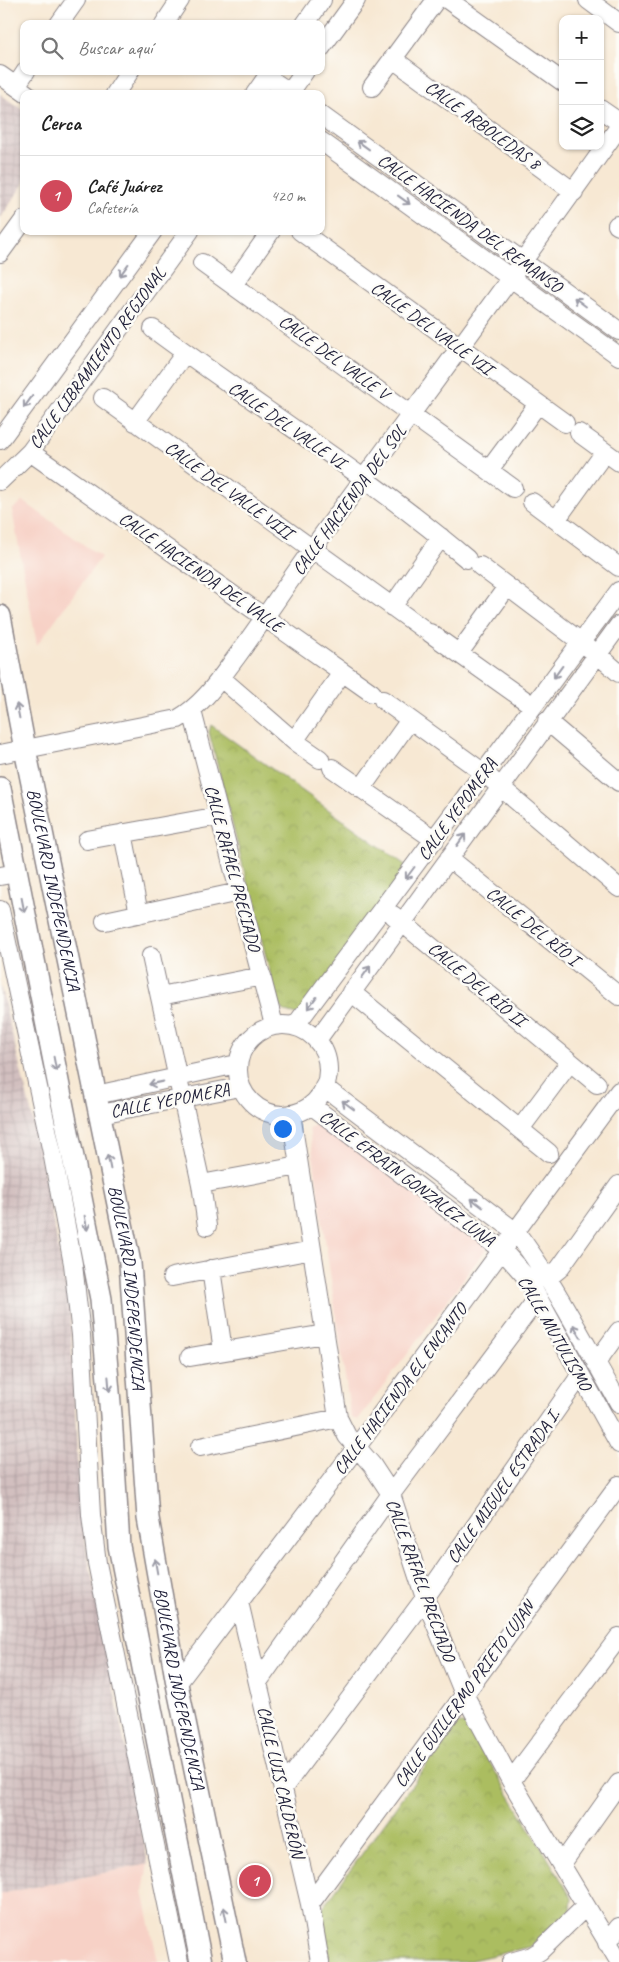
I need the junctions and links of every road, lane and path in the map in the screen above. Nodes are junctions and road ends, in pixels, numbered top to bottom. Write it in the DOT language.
graph roads {
  1 [pos="76,0"];
  2 [pos="180,0"];
  3 [pos="322,0"];
  4 [pos="356,0"];
  5 [pos="436,0"];
  6 [pos="448,0"];
  7 [pos="588,0"];
  8 [pos="62,20"];
  9 [pos="167,20"];
  10 [pos="308,20"];
  11 [pos="619,23"];
  12 [pos="325,43"];
  13 [pos="393,59"];
  14 [pos="0,75"];
  15 [pos="25,75"];
  16 [pos="127,75"];
  17 [pos="268,75"];
  18 [pos="270,75"];
  19 [pos="302,75"];
  20 [pos="559,79"];
  21 [pos="372,87"];
  22 [pos="21,90"];
  23 [pos="117,90"];
  24 [pos="258,90"];
  25 [pos="287,90"];
  26 [pos="292,90"];
  27 [pos="604,112"];
  28 [pos="325,118"];
  29 [pos="619,122"];
  30 [pos="619,128"];
  31 [pos="325,144"];
  32 [pos="574,192"];
  33 [pos="20,226"];
  34 [pos="150,235"];
  35 [pos="187,235"];
  36 [pos="268,235"];
  37 [pos="305,235"];
  38 [pos="0,253"];
  39 [pos="524,261"];
  40 [pos="202,263"];
  41 [pos="512,278"];
  42 [pos="234,285"];
  43 [pos="153,329"];
  44 [pos="619,331"];
  45 [pos="460,348"];
  46 [pos="185,353"];
  47 [pos="619,356"];
  48 [pos="102,398"];
  49 [pos="538,404"];
  50 [pos="412,414"];
  51 [pos="135,422"];
  52 [pos="0,440"];
  53 [pos="30,452"];
  54 [pos="612,457"];
  55 [pos="489,470"];
  56 [pos="363,480"];
  57 [pos="0,481"];
  58 [pos="513,488"];
  59 [pos="532,502"];
  60 [pos="556,520"];
  61 [pos="441,537"];
  62 [pos="311,550"];
  63 [pos="619,567"];
  64 [pos="507,587"];
  65 [pos="619,591"];
  66 [pos="392,607"];
  67 [pos="0,616"];
  68 [pos="266,617"];
  69 [pos="619,625"];
  70 [pos="580,642"];
  71 [pos="458,652"];
  72 [pos="597,654"];
  73 [pos="342,673"];
  74 [pos="619,673"];
  75 [pos="221,678"];
  76 [pos="533,706"];
  77 [pos="192,711"];
  78 [pos="410,720"];
  79 [pos="547,721"];
  80 [pos="294,741"];
  81 [pos="25,749"];
  82 [pos="0,754"];
  83 [pos="484,773"];
  84 [pos="619,782"];
  85 [pos="500,787"];
  86 [pos="0,788"];
  87 [pos="361,789"];
  88 [pos="219,816"];
  89 [pos="123,833"];
  90 [pos="87,840"];
  91 [pos="435,840"];
  92 [pos="448,858"];
  93 [pos="8,874"];
  94 [pos="619,888"];
  95 [pos="239,892"];
  96 [pos="384,908"];
  97 [pos="0,910"];
  98 [pos="139,914"];
  99 [pos="105,921"];
  100 [pos="402,922"];
  101 [pos="151,956"];
  102 [pos="262,976"];
  103 [pos="351,992"];
  104 [pos="618,994"];
  105 [pos="160,996"];
  106 [pos="274,1025"];
  107 [pos="295,1026"];
  108 [pos="317,1040"];
  109 [pos="570,1062"];
  110 [pos="237,1064"];
  111 [pos="178,1078"];
  112 [pos="597,1084"];
  113 [pos="240,1087"];
  114 [pos="324,1087"];
  115 [pos="619,1091"];
  116 [pos="182,1099"];
  117 [pos="98,1104"];
  118 [pos="311,1105"];
  119 [pos="291,1114"];
  120 [pos="520,1129"];
  121 [pos="549,1153"];
  122 [pos="299,1166"];
  123 [pos="201,1184"];
  124 [pos="619,1186"];
  125 [pos="208,1226"];
  126 [pos="516,1232"];
  127 [pos="312,1250"];
  128 [pos="503,1251"];
  129 [pos="211,1269"];
  130 [pos="172,1277"];
  131 [pos="527,1278"];
  132 [pos="548,1278"];
  133 [pos="538,1299"];
  134 [pos="619,1331"];
  135 [pos="325,1334"];
  136 [pos="223,1351"];
  137 [pos="190,1357"];
  138 [pos="596,1363"];
  139 [pos="580,1376"];
  140 [pos="619,1403"];
  141 [pos="338,1418"];
  142 [pos="619,1444"];
  143 [pos="200,1447"];
  144 [pos="356,1448"];
  145 [pos="619,1485"];
  146 [pos="392,1494"];
  147 [pos="425,1598"];
  148 [pos="239,1602"];
  149 [pos="619,1637"];
  150 [pos="258,1682"];
  151 [pos="177,1684"];
  152 [pos="464,1694"];
  153 [pos="511,1780"];
  154 [pos="619,1783"];
  155 [pos="283,1788"];
  156 [pos="561,1865"];
  157 [pos="310,1904"];
  158 [pos="585,1907"];
  159 [pos="619,1927"];
  160 [pos="607,1943"];
  161 [pos="619,1961"];
  162 [pos="179,1962"];
  163 [pos="201,1962"];
  164 [pos="235,1962"];
  165 [pos="320,1962"];
  166 [pos="511,1962"];
  1 -- 8 [label="street"];
  2 -- 9 [label="street"];
  3 -- 10 [label="street"];
  4 -- 12 [label="street"];
  5 -- 13 [label="street"];
  6 -- 20 [label="street"];
  7 -- 11 [label="street"];
  13 -- 21 [label="street"];
  13 -- 32 [label="street, CALLE ARBOLEDAS 8"];
  14 -- 22 [label="street"];
  15 -- 22 [label="street"];
  16 -- 23 [label="street"];
  17 -- 24 [label="street"];
  18 -- 25 [label="street"];
  19 -- 26 [label="street"];
  27 -- 29 [label="street"];
  39 -- 28 [label="street, CALLE HACIENDA DEL REMANSO, one-way"];
  30 -- 32 [label="street, CALLE HACIENDA DEL SOL"];
  31 -- 41 [label="street, CALLE HACIENDA DEL REMANSO, one-way"];
  32 -- 39 [label="street, CALLE HACIENDA DEL SOL"];
  33 -- 38 [label="street"];
  34 -- 52 [label="street, CALLE LIBRAMIENTO REGIONAL, one-way"];
  35 -- 53 [label="street, CALLE LIBRAMIENTO REGIONAL"];
  36 -- 42 [label="street"];
  37 -- 45 [label="street, CALLE DEL VALLE VII"];
  39 -- 41 [label="street, CALLE HACIENDA DEL SOL"];
  44 -- 39 [label="street, CALLE HACIENDA DEL REMANSO, one-way"];
  40 -- 42 [label="street, CALLE DEL VALLE V"];
  41 -- 45 [label="street, CALLE HACIENDA DEL SOL"];
  41 -- 47 [label="street, CALLE HACIENDA DEL REMANSO"];
  42 -- 50 [label="street, CALLE DEL VALLE V"];
  43 -- 46 [label="street, CALLE DEL VALLE VI"];
  45 -- 49 [label="street, CALLE DEL VALLE VII"];
  45 -- 50 [label="street, CALLE HACIENDA DEL SOL"];
  46 -- 51 [label="street"];
  46 -- 56 [label="street, CALLE DEL VALLE VI"];
  48 -- 51 [label="street, CALLE DEL VALLE VIII"];
  49 -- 54 [label="street, CALLE DEL VALLE VII"];
  49 -- 55 [label="street"];
  50 -- 55 [label="street, CALLE DEL VALLE V"];
  50 -- 56 [label="street, CALLE HACIENDA DEL SOL"];
  51 -- 62 [label="street, CALLE DEL VALLE VIII"];
  53 -- 57 [label="street, CALLE LIBRAMIENTO REGIONAL"];
  53 -- 68 [label="street, CALLE HACIENDA DEL VALLE"];
  54 -- 60 [label="street"];
  55 -- 58 [label="street, CALLE DEL VALLE V"];
  56 -- 61 [label="street, CALLE DEL VALLE VI"];
  56 -- 62 [label="street, CALLE HACIENDA DEL SOL"];
  59 -- 60 [label="street"];
  60 -- 63 [label="street"];
  61 -- 64 [label="street, CALLE DEL VALLE VI"];
  61 -- 66 [label="street"];
  62 -- 66 [label="street, CALLE DEL VALLE VIII"];
  62 -- 68 [label="street, CALLE HACIENDA DEL SOL"];
  64 -- 70 [label="street, CALLE DEL VALLE VI"];
  64 -- 71 [label="street"];
  65 -- 70 [label="street, CALLE YEPOMERA"];
  66 -- 71 [label="street, CALLE DEL VALLE VIII"];
  81 -- 67 [label="main road, BOULEVARD INDEPENDENCIA, one-way"];
  68 -- 73 [label="street, CALLE HACIENDA DEL VALLE"];
  68 -- 75 [label="street, CALLE HACIENDA DEL SOL"];
  69 -- 72 [label="street, CALLE YEPOMERA"];
  70 -- 72 [label="street, CALLE DEL VALLE VI"];
  70 -- 76 [label="street, CALLE YEPOMERA, one-way"];
  71 -- 76 [label="street, CALLE DEL VALLE VIII"];
  72 -- 74 [label="street, CALLE DEL VALLE VI"];
  72 -- 79 [label="street, CALLE YEPOMERA"];
  73 -- 78 [label="street, CALLE HACIENDA DEL VALLE"];
  73 -- 80 [label="street"];
  75 -- 77 [label="street, CALLE HACIENDA DEL SOL"];
  75 -- 80 [label="street"];
  76 -- 83 [label="street, CALLE YEPOMERA"];
  77 -- 81 [label="street, CALLE HACIENDA DEL SOL"];
  77 -- 88 [label="street, CALLE RAFAEL PRECIADO"];
  78 -- 83 [label="street, CALLE HACIENDA DEL VALLE"];
  78 -- 87 [label="street"];
  79 -- 84 [label="street"];
  79 -- 85 [label="street, CALLE YEPOMERA"];
  80 -- 87 [label="street"];
  81 -- 82 [label="street, CALLE HACIENDA DEL SOL"];
  81 -- 117 [label="main road, BOULEVARD INDEPENDENCIA"];
  83 -- 85 [label="street, CALLE HACIENDA DEL VALLE"];
  83 -- 91 [label="street, CALLE YEPOMERA"];
  92 -- 85 [label="street, CALLE YEPOMERA, one-way"];
  85 -- 94 [label="street, CALLE HACIENDA DEL VALLE"];
  86 -- 93 [label="main road, BOULEVARD INDEPENDENCIA"];
  87 -- 91 [label="street"];
  88 -- 89 [label="street"];
  88 -- 95 [label="street, CALLE RAFAEL PRECIADO"];
  89 -- 90 [label="street"];
  89 -- 98 [label="street"];
  91 -- 96 [label="street, CALLE YEPOMERA, one-way"];
  92 -- 100 [label="street, CALLE YEPOMERA"];
  92 -- 104 [label="street, CALLE DEL RÍO I"];
  93 -- 163 [label="main road, BOULEVARD INDEPENDENCIA, one-way"];
  95 -- 98 [label="street"];
  95 -- 102 [label="street, CALLE RAFAEL PRECIADO"];
  96 -- 100 [label="street, CALLE DEL RÍO II"];
  96 -- 107 [label="street, CALLE YEPOMERA, one-way"];
  97 -- 162 [label="street"];
  98 -- 99 [label="street"];
  103 -- 100 [label="street, CALLE YEPOMERA, one-way"];
  100 -- 109 [label="street, CALLE DEL RÍO II"];
  101 -- 105 [label="street"];
  102 -- 105 [label="street"];
  102 -- 106 [label="street, CALLE RAFAEL PRECIADO"];
  103 -- 108 [label="street, CALLE YEPOMERA"];
  103 -- 120 [label="street"];
  105 -- 111 [label="street"];
  106 -- 107 [label="street"];
  106 -- 110 [label="street"];
  107 -- 108 [label="street"];
  108 -- 114 [label="street"];
  109 -- 112 [label="street, CALLE DEL RÍO II"];
  109 -- 120 [label="street"];
  110 -- 111 [label="street, CALLE YEPOMERA"];
  110 -- 113 [label="street"];
  111 -- 116 [label="street"];
  111 -- 117 [label="street, CALLE YEPOMERA, one-way"];
  113 -- 116 [label="street, CALLE YEPOMERA"];
  113 -- 119 [label="street"];
  114 -- 118 [label="street"];
  126 -- 114 [label="street, CALLE EFRAIN GONZALEZ LUNA, one-way"];
  115 -- 126 [label="street, CALLE HACIENDA EL ENCANTO"];
  116 -- 117 [label="street, CALLE YEPOMERA"];
  116 -- 123 [label="street"];
  151 -- 117 [label="main road, BOULEVARD INDEPENDENCIA, one-way"];
  118 -- 119 [label="street"];
  118 -- 128 [label="street, CALLE EFRAIN GONZALEZ LUNA"];
  119 -- 122 [label="street, CALLE RAFAEL PRECIADO"];
  120 -- 121 [label="street"];
  122 -- 123 [label="street"];
  122 -- 127 [label="street, CALLE RAFAEL PRECIADO"];
  123 -- 125 [label="street"];
  124 -- 132 [label="street"];
  126 -- 128 [label="street, CALLE HACIENDA EL ENCANTO"];
  126 -- 132 [label="street, CALLE MUTULISMO"];
  127 -- 129 [label="street"];
  127 -- 135 [label="street, CALLE RAFAEL PRECIADO"];
  128 -- 131 [label="street, CALLE MUTULISMO"];
  128 -- 144 [label="street, CALLE HACIENDA EL ENCANTO"];
  129 -- 130 [label="street"];
  129 -- 136 [label="street"];
  131 -- 132 [label="street"];
  131 -- 133 [label="street, CALLE MUTULISMO"];
  138 -- 132 [label="street, CALLE MUTULISMO, one-way"];
  133 -- 139 [label="street, CALLE MUTULISMO"];
  133 -- 146 [label="street"];
  134 -- 138 [label="street"];
  135 -- 136 [label="street"];
  135 -- 141 [label="street, CALLE RAFAEL PRECIADO"];
  136 -- 137 [label="street"];
  138 -- 140 [label="street, CALLE MUTULISMO"];
  139 -- 142 [label="street, CALLE MUTULISMO"];
  139 -- 147 [label="street, CALLE MIGUEL ESTRADA I."];
  141 -- 143 [label="street"];
  141 -- 144 [label="street, CALLE RAFAEL PRECIADO"];
  144 -- 146 [label="street, CALLE RAFAEL PRECIADO"];
  144 -- 148 [label="street, CALLE HACIENDA EL ENCANTO"];
  145 -- 152 [label="street, CALLE GUILLERMO PRIETO LUJAN"];
  146 -- 147 [label="street, CALLE RAFAEL PRECIADO"];
  146 -- 150 [label="street"];
  147 -- 152 [label="street, CALLE RAFAEL PRECIADO"];
  147 -- 155 [label="street, CALLE MIGUEL ESTRADA I."];
  148 -- 150 [label="street, CALLE LUIS CALDERÓN"];
  148 -- 151 [label="street, CALLE HACIENDA EL ENCANTO"];
  149 -- 153 [label="street"];
  150 -- 155 [label="street, CALLE LUIS CALDERÓN"];
  164 -- 151 [label="main road, BOULEVARD INDEPENDENCIA, one-way"];
  152 -- 153 [label="street, CALLE RAFAEL PRECIADO"];
  152 -- 157 [label="street, CALLE GUILLERMO PRIETO LUJAN"];
  153 -- 156 [label="street, CALLE RAFAEL PRECIADO"];
  154 -- 156 [label="street"];
  155 -- 157 [label="street, CALLE LUIS CALDERÓN"];
  156 -- 158 [label="street, CALLE RAFAEL PRECIADO"];
  157 -- 165 [label="street, CALLE LUIS CALDERÓN"];
  158 -- 160 [label="street, CALLE RAFAEL PRECIADO"];
  158 -- 166 [label="street"];
  159 -- 160 [label="street"];
  160 -- 161 [label="street, CALLE RAFAEL PRECIADO"];
}
